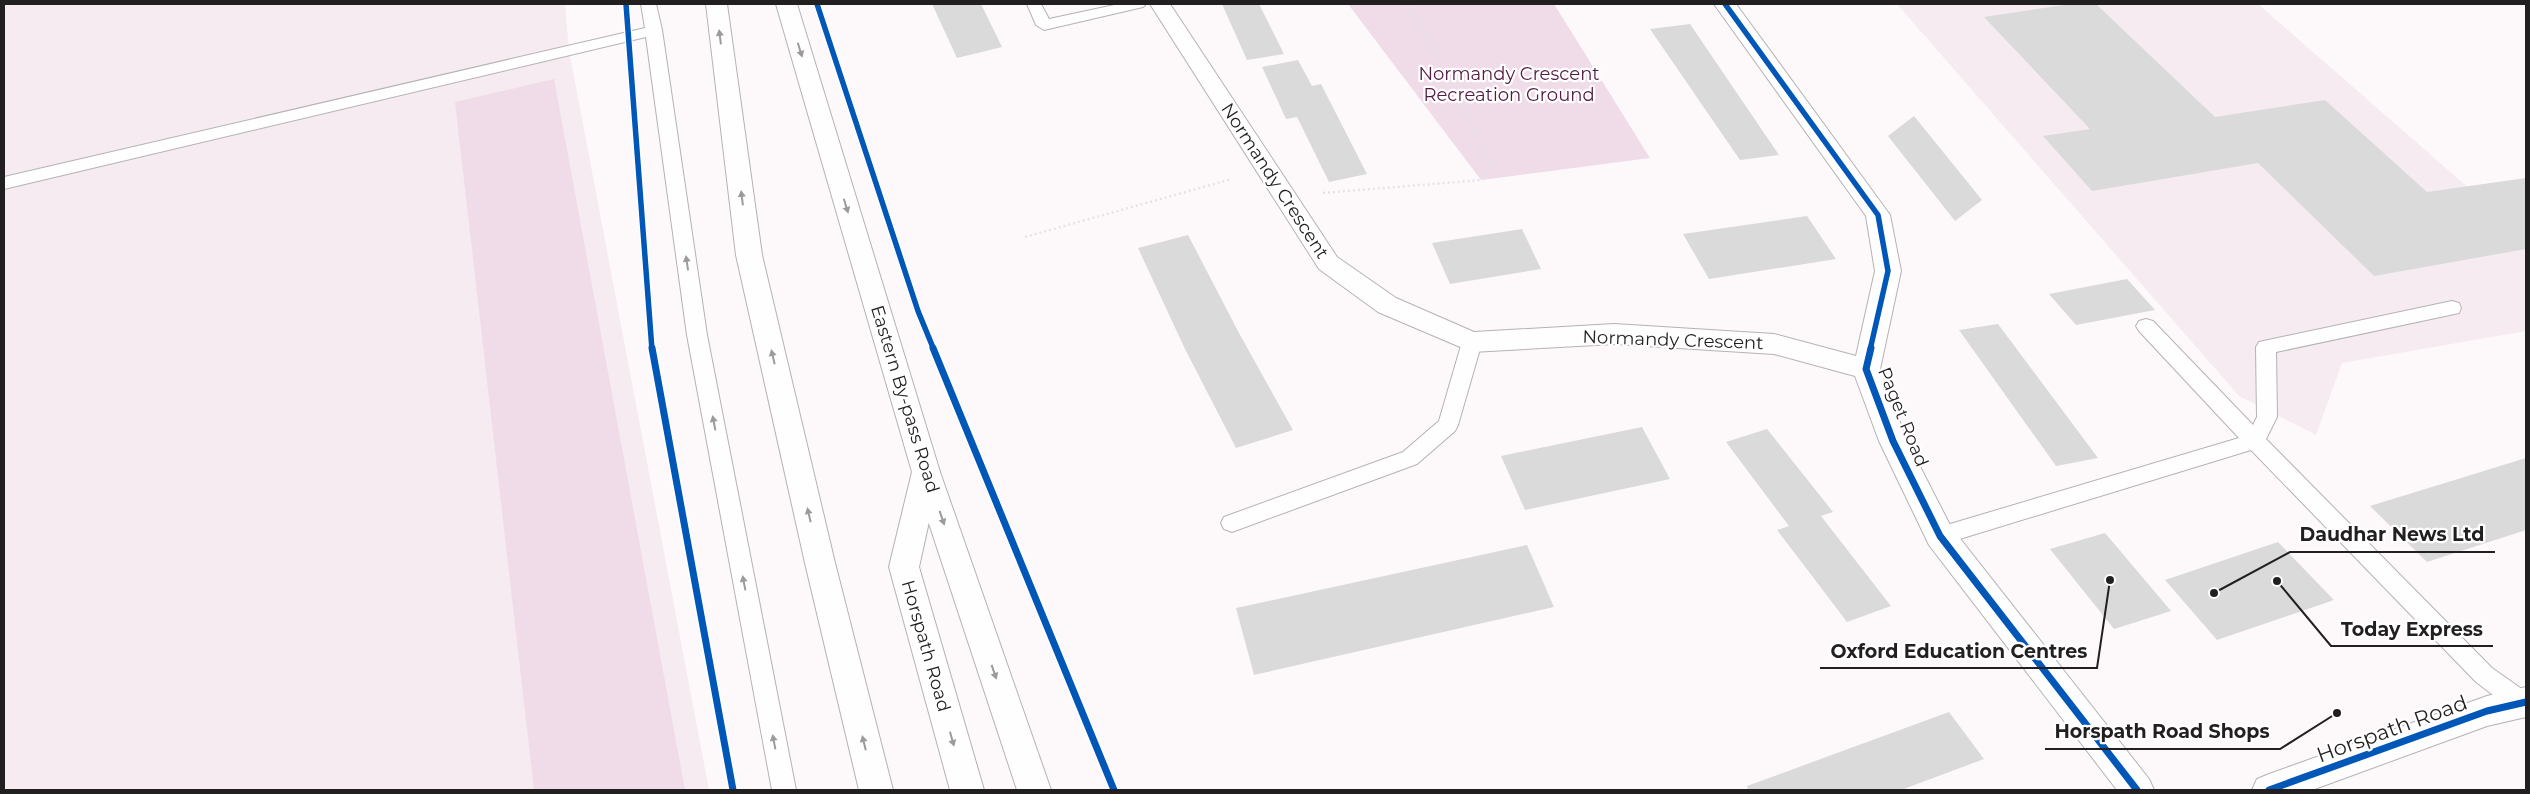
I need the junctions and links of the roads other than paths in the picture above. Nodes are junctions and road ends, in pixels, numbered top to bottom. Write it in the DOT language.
graph roads {
  1 [pos="649,4"];
  2 [pos="716,4"];
  3 [pos="786,4"];
  4 [pos="1034,4"];
  5 [pos="1138,4"];
  6 [pos="1160,4"];
  7 [pos="1725,4"];
  8 [pos="654,30"];
  9 [pos="4,183"];
  10 [pos="2452,308"];
  11 [pos="2146,326"];
  12 [pos="1472,342"];
  13 [pos="1866,369"];
  14 [pos="2255,440"];
  15 [pos="926,472"];
  16 [pos="1232,523"];
  17 [pos="1940,536"];
  18 [pos="2525,704"];
  19 [pos="784,790"];
  20 [pos="876,790"];
  21 [pos="967,790"];
  22 [pos="1034,790"];
  23 [pos="2137,790"];
  24 [pos="2269,790"];
  1 -- 8 [label="lane"];
  20 -- 2 [label="main road, one-way"];
  3 -- 15 [label="main road, Eastern By-pass Road, one-way"];
  4 -- 5 [label="lane"];
  6 -- 12 [label="main road, Normandy Crescent"];
  7 -- 13 [label="main road, Paget Road"];
  8 -- 9 [label="lane"];
  19 -- 8 [label="lane, one-way"];
  10 -- 14 [label="lane"];
  11 -- 14 [label="lane"];
  12 -- 13 [label="main road, Normandy Crescent"];
  12 -- 16 [label="lane"];
  13 -- 17 [label="main road, Paget Road"];
  14 -- 17 [label="lane"];
  14 -- 18 [label="lane"];
  15 -- 21 [label="main road, Horspath Road, one-way"];
  15 -- 22 [label="main road, Eastern By-pass Road, one-way"];
  17 -- 23 [label="main road, Paget Road"];
  18 -- 24 [label="main road, Horspath Road"];
}
